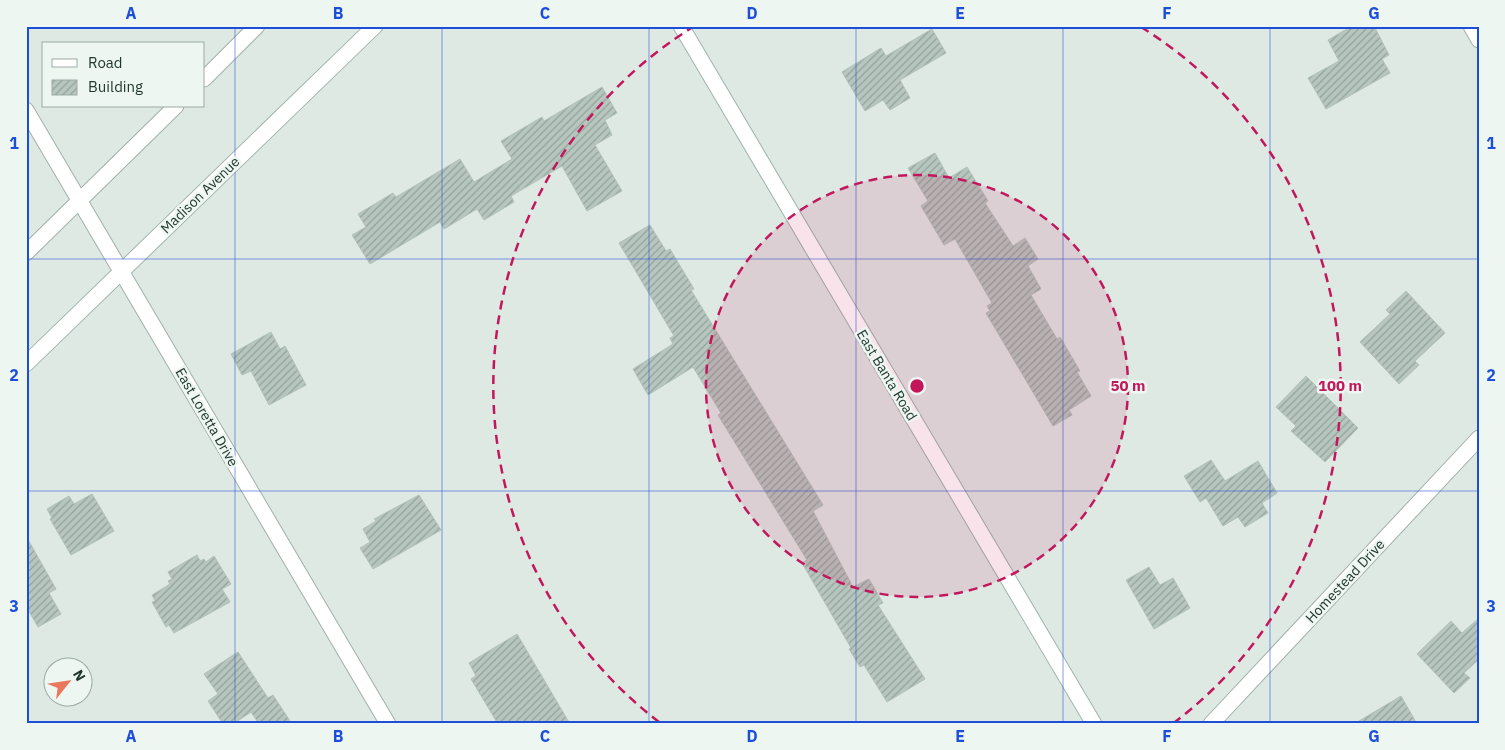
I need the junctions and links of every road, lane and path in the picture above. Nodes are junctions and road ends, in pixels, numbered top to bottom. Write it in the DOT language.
graph roads {
  1 [pos="257,26"];
  2 [pos="374,26"];
  3 [pos="681,26"];
  4 [pos="1470,26"];
  5 [pos="1479,40"];
  6 [pos="205,78"];
  7 [pos="174,108"];
  8 [pos="26,110"];
  9 [pos="80,200"];
  10 [pos="26,253"];
  11 [pos="122,272"];
  12 [pos="26,364"];
  13 [pos="1479,438"];
  14 [pos="388,724"];
  15 [pos="1094,724"];
  16 [pos="1210,724"];
  1 -- 6 [label="street"];
  2 -- 11 [label="street, Madison Avenue"];
  3 -- 15 [label="street, East Banta Road"];
  4 -- 5 [label="street"];
  7 -- 9 [label="street"];
  8 -- 9 [label="street, East Loretta Drive"];
  9 -- 10 [label="street"];
  9 -- 11 [label="street, East Loretta Drive"];
  11 -- 12 [label="street, Madison Avenue"];
  11 -- 14 [label="street, East Loretta Drive"];
  13 -- 16 [label="street, Homestead Drive"];
}
